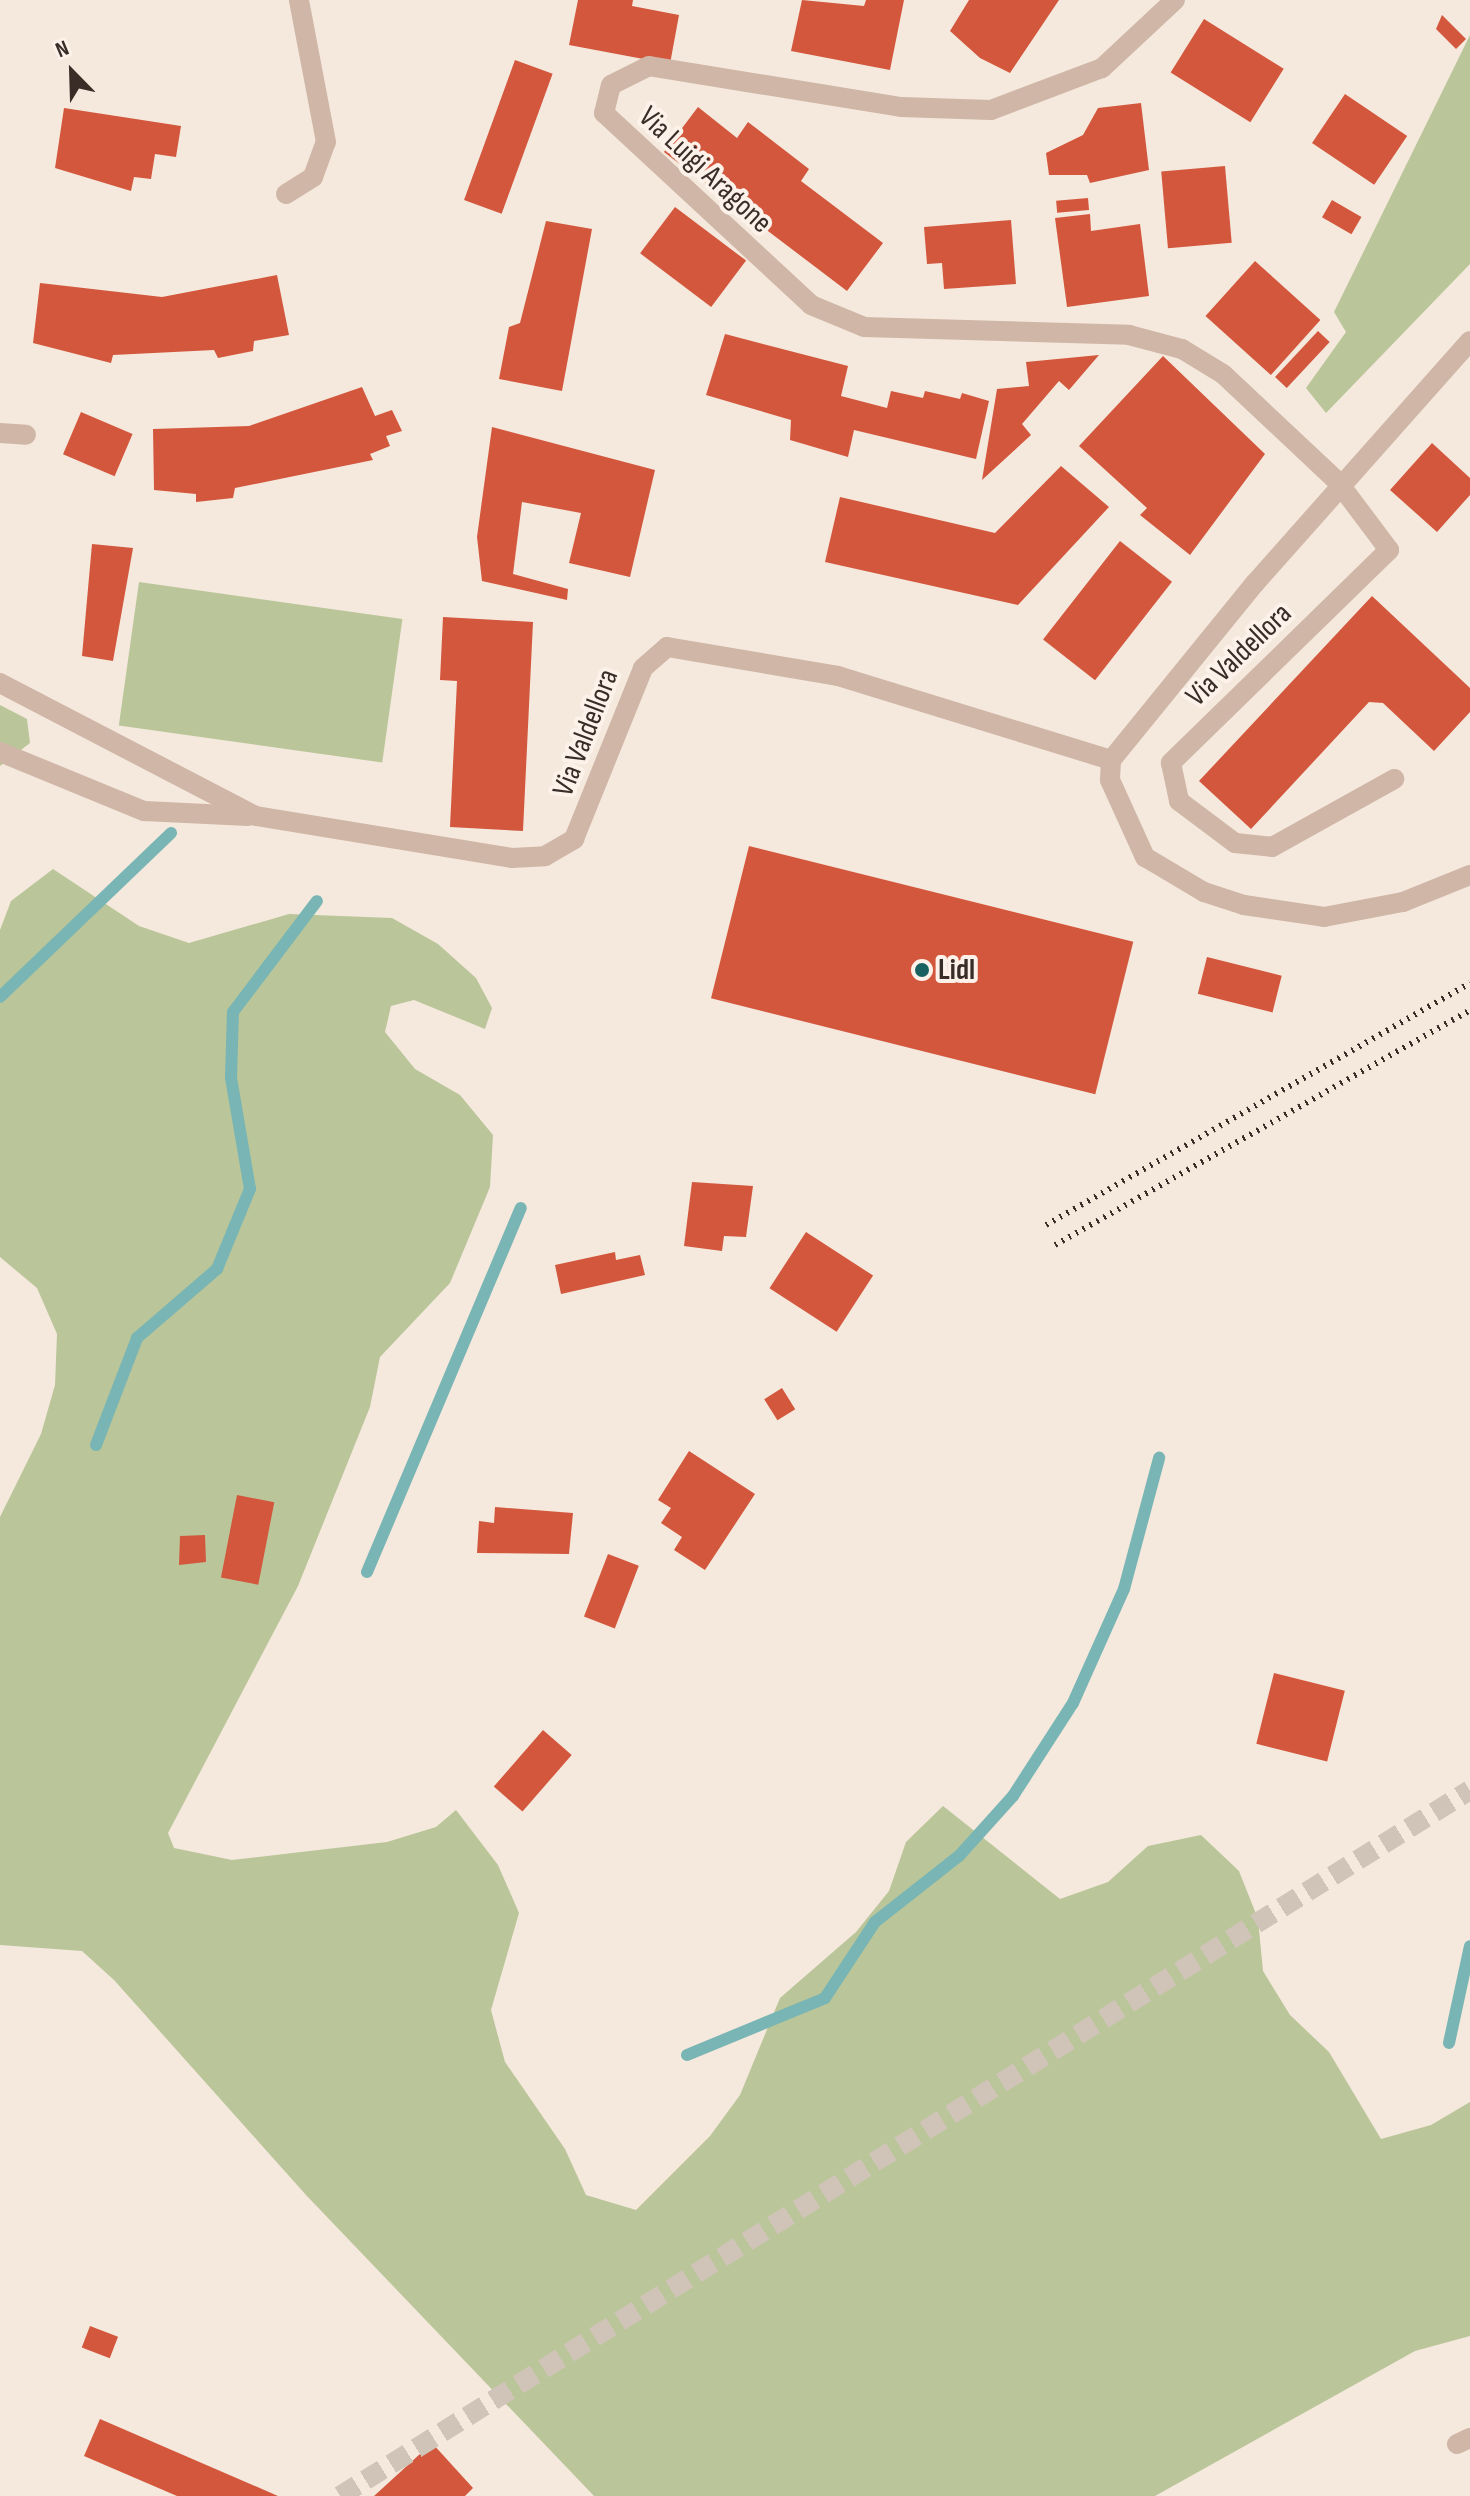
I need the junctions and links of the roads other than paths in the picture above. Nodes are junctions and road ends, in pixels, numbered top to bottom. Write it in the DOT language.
graph roads {
  1 [pos="299,0"];
  2 [pos="1175,0"];
  3 [pos="286,194"];
  4 [pos="1470,341"];
  5 [pos="0,433"];
  6 [pos="26,435"];
  7 [pos="1338,482"];
  8 [pos="0,683"];
  9 [pos="0,752"];
  10 [pos="1111,760"];
  11 [pos="1394,779"];
  12 [pos="256,816"];
  13 [pos="1470,875"];
  1 -- 3 [label="street"];
  2 -- 7 [label="street, Via Luigi Aragone"];
  4 -- 7 [label="street, Via Valdellora"];
  5 -- 6 [label="street"];
  7 -- 10 [label="street, Via Valdellora"];
  7 -- 11 [label="street, Via Valdellora"];
  8 -- 12 [label="street, Via Valdellora"];
  9 -- 12 [label="street, Via Valdellora"];
  10 -- 12 [label="street, Via Valdellora"];
  10 -- 13 [label="street"];
}
